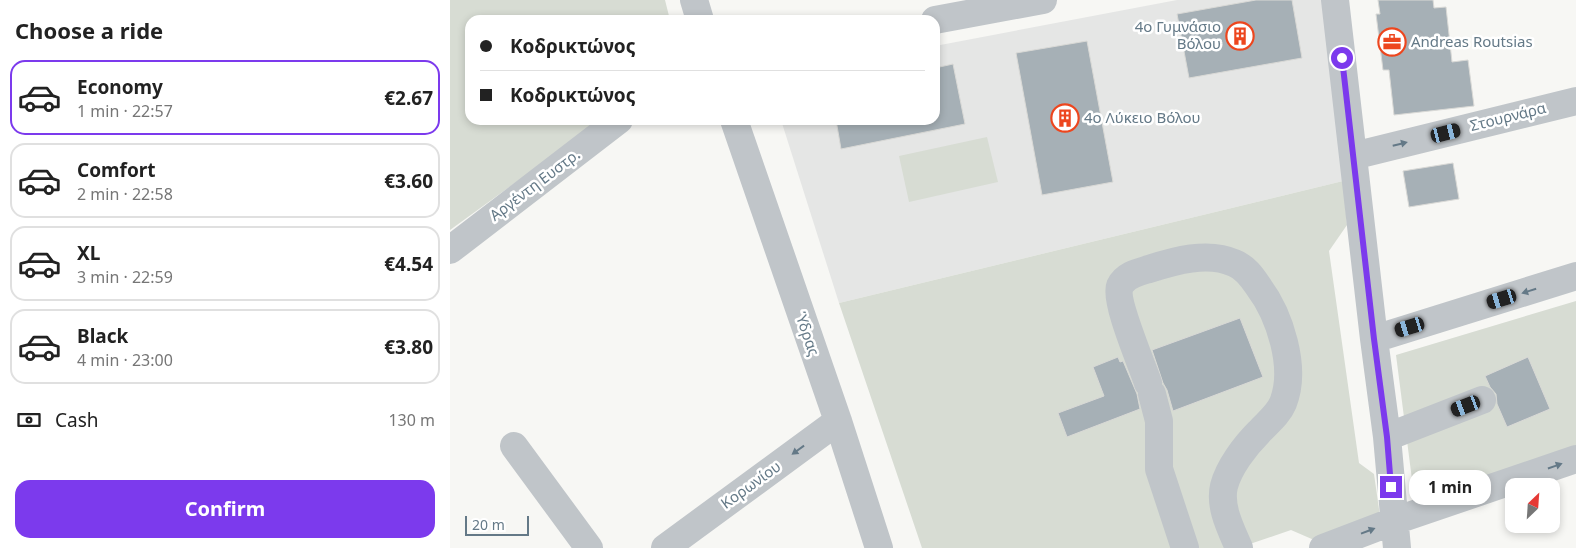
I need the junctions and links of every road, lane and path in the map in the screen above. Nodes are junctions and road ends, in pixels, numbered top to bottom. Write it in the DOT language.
graph roads {
  1 [pos="694,0"];
  2 [pos="1043,0"];
  3 [pos="1335,0"];
  4 [pos="698,15"];
  5 [pos="940,19"];
  6 [pos="1576,101"];
  7 [pos="612,125"];
  8 [pos="736,125"];
  9 [pos="1353,156"];
  10 [pos="450,250"];
  11 [pos="1576,276"];
  12 [pos="1374,339"];
  13 [pos="1482,400"];
  14 [pos="838,421"];
  15 [pos="1387,437"];
  16 [pos="514,446"];
  17 [pos="1576,459"];
  18 [pos="1394,521"];
  19 [pos="589,548"];
  20 [pos="665,548"];
  21 [pos="879,548"];
  22 [pos="1185,548"];
  23 [pos="1238,548"];
  24 [pos="1323,548"];
  25 [pos="1397,548"];
  1 -- 4 [label="street"];
  2 -- 5 [label="street"];
  3 -- 9 [label="street"];
  9 -- 6 [label="street, Στουρνάρα, one-way"];
  7 -- 10 [label="street, Αργέντη Ευστρ."];
  8 -- 14 [label="street, Ύδρας"];
  9 -- 12 [label="street"];
  11 -- 12 [label="street, one-way"];
  12 -- 15 [label="street"];
  13 -- 15 [label="street"];
  14 -- 20 [label="street, Κορωνίου, one-way"];
  14 -- 21 [label="street, Ύδρας"];
  15 -- 18 [label="street"];
  16 -- 19 [label="street"];
  18 -- 17 [label="street, one-way"];
  24 -- 18 [label="street, one-way"];
  18 -- 25 [label="street"];
  22 -- 23 [label="street"];
}
